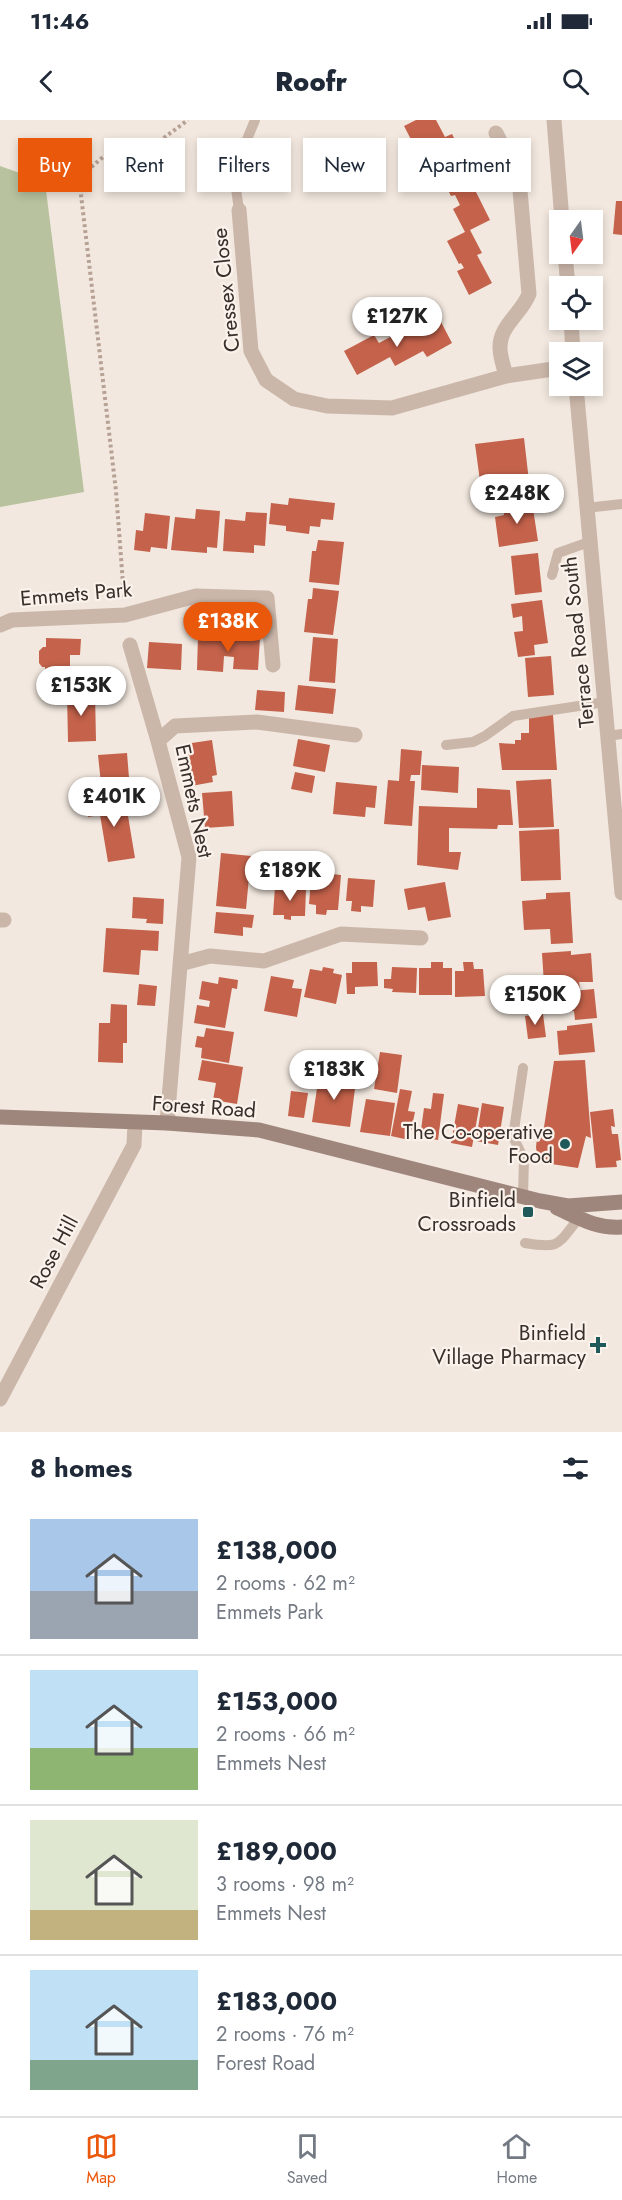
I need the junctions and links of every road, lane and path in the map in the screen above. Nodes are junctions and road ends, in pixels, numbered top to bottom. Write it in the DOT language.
graph roads {
  1 [pos="188,120"];
  2 [pos="255,120"];
  3 [pos="554,120"];
  4 [pos="496,133"];
  5 [pos="238,210"];
  6 [pos="561,210"];
  7 [pos="549,370"];
  8 [pos="506,376"];
  9 [pos="577,396"];
  10 [pos="622,504"];
  11 [pos="586,508"];
  12 [pos="589,542"];
  13 [pos="552,575"];
  14 [pos="125,615"];
  15 [pos="0,625"];
  16 [pos="130,645"];
  17 [pos="273,665"];
  18 [pos="604,702"];
  19 [pos="355,735"];
  20 [pos="615,735"];
  21 [pos="158,741"];
  22 [pos="446,745"];
  23 [pos="622,893"];
  24 [pos="421,938"];
  25 [pos="180,964"];
  26 [pos="523,1068"];
  27 [pos="0,1118"];
  28 [pos="135,1123"];
  29 [pos="166,1123"];
  30 [pos="523,1196"];
  31 [pos="540,1201"];
  32 [pos="622,1202"];
  33 [pos="579,1218"];
  34 [pos="622,1227"];
  35 [pos="525,1243"];
  36 [pos="0,1399"];
  1 -- 14 [label="path"];
  2 -- 5 [label="lane"];
  3 -- 6 [label="street"];
  4 -- 8 [label="street"];
  5 -- 8 [label="street, Cressex Close"];
  7 -- 8 [label="street, Cressex Close"];
  9 -- 11 [label="street, Terrace Road South"];
  10 -- 11 [label="lane"];
  11 -- 12 [label="street, Terrace Road South"];
  12 -- 13 [label="lane"];
  12 -- 18 [label="street, Terrace Road South"];
  14 -- 15 [label="street, Emmets Park"];
  14 -- 17 [label="street, Emmets Park"];
  16 -- 21 [label="street"];
  18 -- 20 [label="street, Terrace Road South"];
  18 -- 22 [label="lane"];
  19 -- 21 [label="street, Emmets Nest"];
  20 -- 23 [label="street, Terrace Road South"];
  21 -- 25 [label="street, Emmets Nest"];
  24 -- 25 [label="street"];
  25 -- 29 [label="street, Emmets Nest"];
  26 -- 30 [label="lane"];
  27 -- 28 [label="main road, Forest Road"];
  28 -- 29 [label="main road, Forest Road"];
  28 -- 36 [label="street, Rose Hill"];
  29 -- 30 [label="main road, Forest Road"];
  30 -- 31 [label="main road, Forest Road"];
  31 -- 32 [label="main road, Forest Road"];
  31 -- 33 [label="main road, Forest Road"];
  33 -- 34 [label="main road, Forest Road"];
  33 -- 35 [label="lane"];
}
